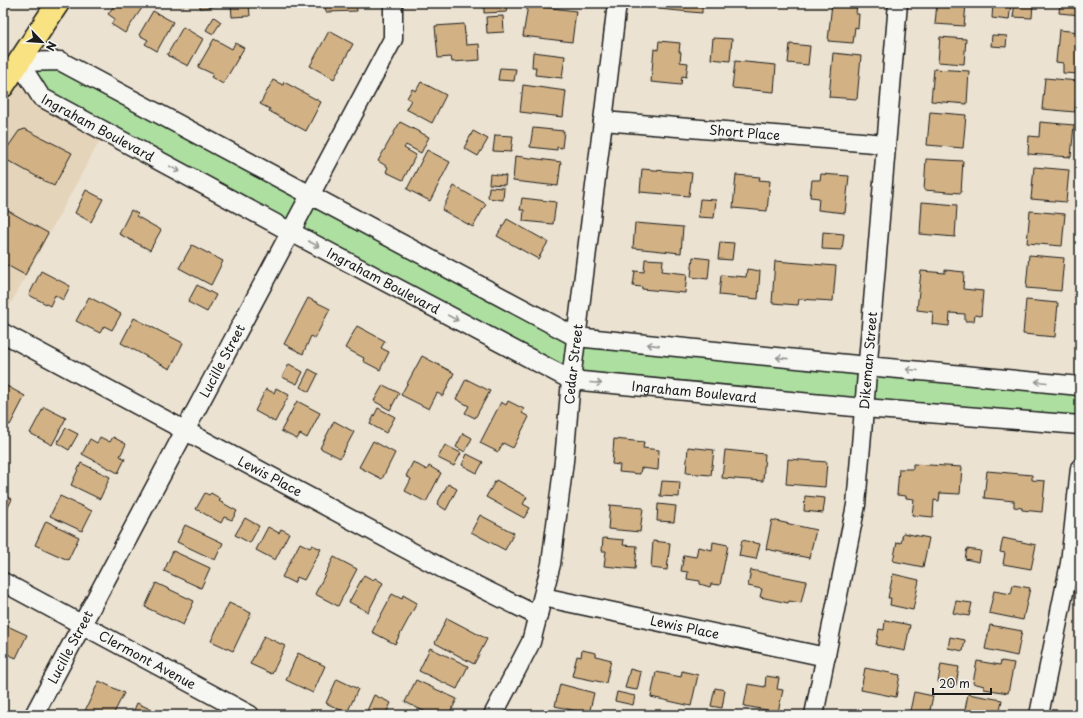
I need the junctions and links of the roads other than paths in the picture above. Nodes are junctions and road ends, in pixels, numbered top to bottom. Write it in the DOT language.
graph roads {
  1 [pos="58,3"];
  2 [pos="393,3"];
  3 [pos="616,3"];
  4 [pos="898,3"];
  5 [pos="19,62"];
  6 [pos="3,86"];
  7 [pos="603,121"];
  8 [pos="886,144"];
  9 [pos="310,195"];
  10 [pos="291,232"];
  11 [pos="3,333"];
  12 [pos="576,337"];
  13 [pos="867,366"];
  14 [pos="571,380"];
  15 [pos="1080,386"];
  16 [pos="864,408"];
  17 [pos="1080,425"];
  18 [pos="186,430"];
  19 [pos="1080,468"];
  20 [pos="3,582"];
  21 [pos="543,597"];
  22 [pos="538,616"];
  23 [pos="82,625"];
  24 [pos="826,657"];
  25 [pos="34,715"];
  26 [pos="250,715"];
  27 [pos="493,715"];
  28 [pos="814,715"];
  29 [pos="1039,715"];
  1 -- 5 [label="main road"];
  2 -- 9 [label="street, Lucille Street"];
  3 -- 7 [label="street, Cedar Street"];
  4 -- 8 [label="street, Dikeman Street"];
  5 -- 6 [label="main road"];
  5 -- 9 [label="street"];
  5 -- 10 [label="street, Ingraham Boulevard, one-way"];
  7 -- 8 [label="street, Short Place"];
  7 -- 12 [label="street, Cedar Street"];
  8 -- 13 [label="street, Dikeman Street"];
  9 -- 10 [label="street, Lucille Street"];
  9 -- 12 [label="street"];
  10 -- 14 [label="street, Ingraham Boulevard, one-way"];
  10 -- 18 [label="street, Lucille Street"];
  11 -- 18 [label="street, Lewis Place"];
  13 -- 12 [label="street, one-way"];
  12 -- 14 [label="street, Cedar Street"];
  15 -- 13 [label="street, one-way"];
  13 -- 16 [label="street, Dikeman Street"];
  14 -- 16 [label="street, Ingraham Boulevard, one-way"];
  14 -- 21 [label="street, Cedar Street"];
  16 -- 17 [label="street, Ingraham Boulevard"];
  16 -- 24 [label="street, Dikeman Street"];
  18 -- 22 [label="street, Lewis Place"];
  18 -- 23 [label="street, Lucille Street"];
  19 -- 29 [label="street"];
  20 -- 23 [label="street, Clermont Avenue"];
  21 -- 22 [label="street, Cedar Street"];
  21 -- 24 [label="street, Lewis Place"];
  22 -- 27 [label="street, Cedar Street"];
  23 -- 25 [label="street, Lucille Street"];
  23 -- 26 [label="street, Clermont Avenue"];
  24 -- 28 [label="street, Dikeman Street"];
}
